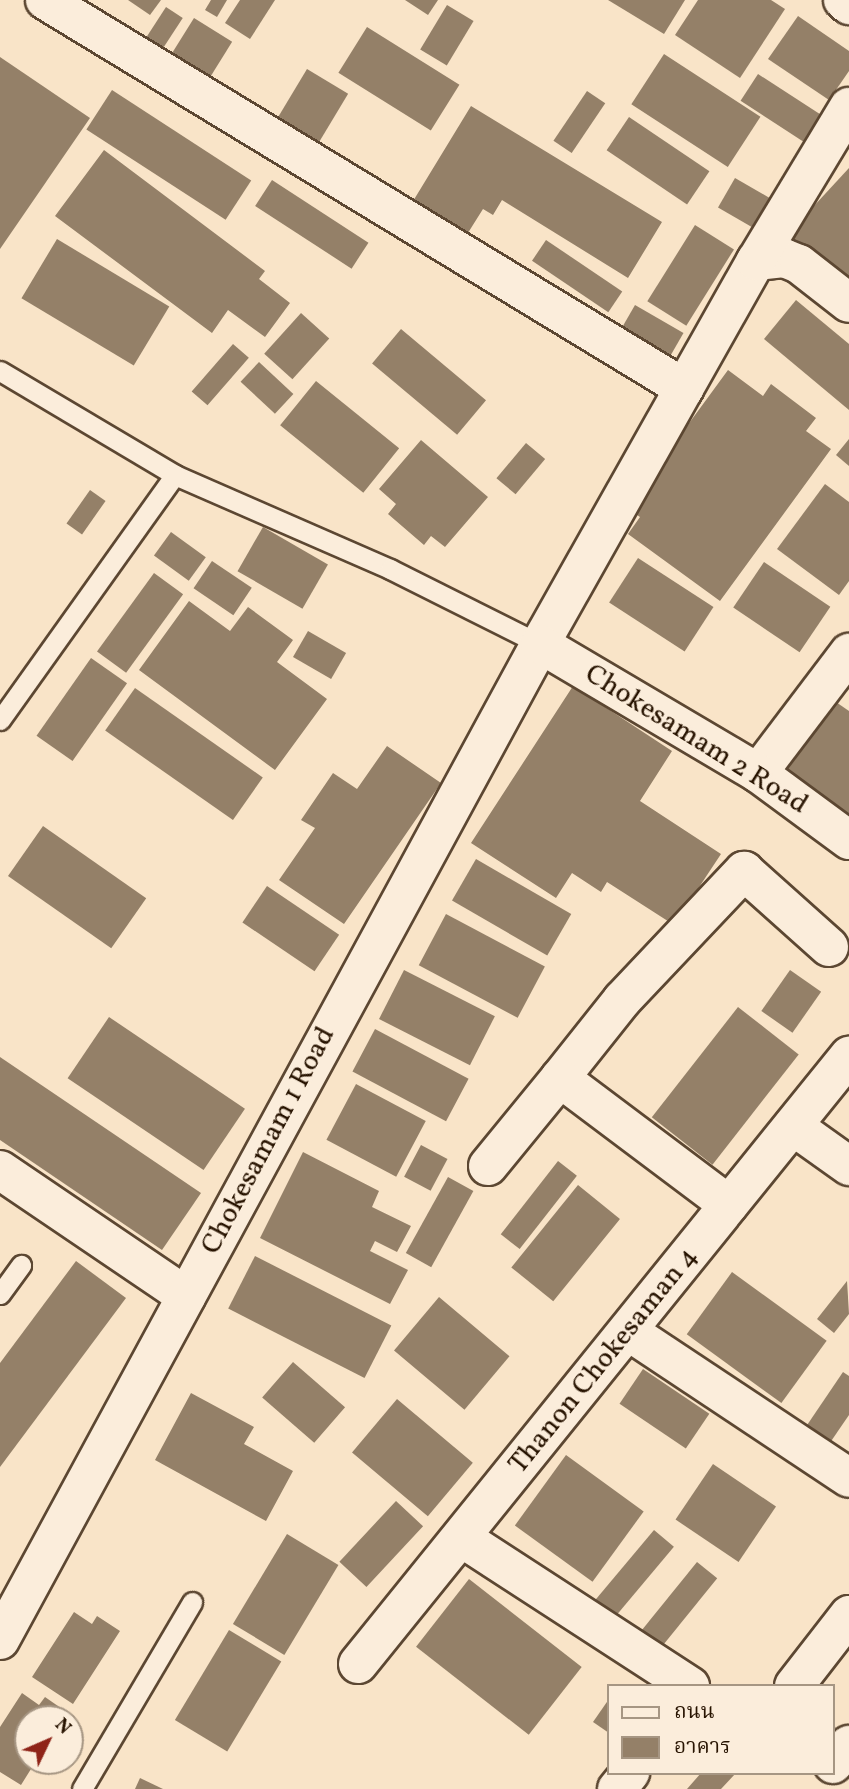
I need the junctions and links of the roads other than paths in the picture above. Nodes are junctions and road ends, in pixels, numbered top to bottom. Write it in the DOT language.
graph roads {
  1 [pos="45,0"];
  2 [pos="843,0"];
  3 [pos="849,5"];
  4 [pos="849,107"];
  5 [pos="756,261"];
  6 [pos="849,303"];
  7 [pos="0,371"];
  8 [pos="684,388"];
  9 [pos="175,475"];
  10 [pos="540,643"];
  11 [pos="849,653"];
  12 [pos="2,714"];
  13 [pos="758,773"];
  14 [pos="849,840"];
  15 [pos="829,947"];
  16 [pos="849,1056"];
  17 [pos="560,1078"];
  18 [pos="793,1126"];
  19 [pos="488,1166"];
  20 [pos="849,1166"];
  21 [pos="0,1170"];
  22 [pos="729,1205"];
  23 [pos="22,1265"];
  24 [pos="0,1294"];
  25 [pos="186,1296"];
  26 [pos="628,1331"];
  27 [pos="849,1478"];
  28 [pos="462,1538"];
  29 [pos="192,1602"];
  30 [pos="849,1615"];
  31 [pos="0,1640"];
  32 [pos="358,1664"];
  33 [pos="687,1684"];
  34 [pos="796,1684"];
  35 [pos="849,1745"];
  36 [pos="835,1762"];
  37 [pos="628,1775"];
  38 [pos="82,1789"];
  39 [pos="617,1789"];
  1 -- 8 [label="street"];
  2 -- 3 [label="street"];
  4 -- 5 [label="street, Chokesamam 1 Road"];
  5 -- 6 [label="street"];
  5 -- 8 [label="street, Chokesamam 1 Road"];
  7 -- 9 [label="lane"];
  8 -- 10 [label="street, Chokesamam 1 Road"];
  9 -- 10 [label="lane"];
  9 -- 12 [label="lane"];
  10 -- 13 [label="street, Chokesamam 2 Road"];
  10 -- 25 [label="street, Chokesamam 1 Road"];
  11 -- 13 [label="street"];
  13 -- 14 [label="street, Chokesamam 2 Road"];
  15 -- 17 [label="street"];
  16 -- 18 [label="street, Thanon Chokesaman 4"];
  17 -- 19 [label="street"];
  17 -- 22 [label="street"];
  18 -- 20 [label="street"];
  18 -- 22 [label="street, Thanon Chokesaman 4"];
  21 -- 25 [label="street"];
  22 -- 26 [label="street, Thanon Chokesaman 4"];
  23 -- 24 [label="lane"];
  25 -- 31 [label="street, Chokesamam 1 Road"];
  26 -- 27 [label="street"];
  26 -- 28 [label="street, Thanon Chokesaman 4"];
  28 -- 32 [label="street, Thanon Chokesaman 4"];
  28 -- 33 [label="street"];
  29 -- 38 [label="lane"];
  30 -- 34 [label="street"];
  35 -- 36 [label="street"];
  37 -- 39 [label="street"];
}
